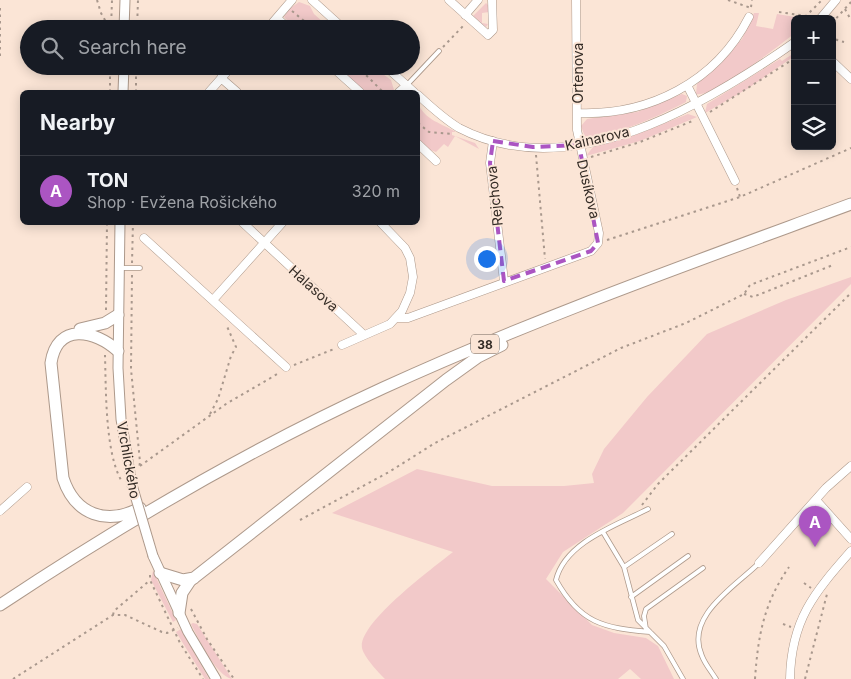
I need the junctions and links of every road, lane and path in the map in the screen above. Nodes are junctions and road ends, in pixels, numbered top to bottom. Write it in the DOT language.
graph roads {
  1 [pos="97,0"];
  2 [pos="112,0"];
  3 [pos="125,0"];
  4 [pos="138,0"];
  5 [pos="312,0"];
  6 [pos="449,0"];
  7 [pos="478,0"];
  8 [pos="492,0"];
  9 [pos="576,0"];
  10 [pos="728,0"];
  11 [pos="752,0"];
  12 [pos="822,0"];
  13 [pos="836,0"];
  14 [pos="290,2"];
  15 [pos="851,2"];
  16 [pos="0,8"];
  17 [pos="845,9"];
  18 [pos="779,12"];
  19 [pos="823,15"];
  20 [pos="749,16"];
  21 [pos="467,17"];
  22 [pos="277,18"];
  23 [pos="836,19"];
  24 [pos="105,20"];
  25 [pos="111,20"];
  26 [pos="124,20"];
  27 [pos="137,20"];
  28 [pos="303,20"];
  29 [pos="334,20"];
  30 [pos="851,20"];
  31 [pos="836,39"];
  32 [pos="844,42"];
  33 [pos="791,45"];
  34 [pos="439,51"];
  35 [pos="0,60"];
  36 [pos="792,60"];
  37 [pos="836,65"];
  38 [pos="420,71"];
  39 [pos="110,75"];
  40 [pos="124,75"];
  41 [pos="136,75"];
  42 [pos="224,75"];
  43 [pos="341,75"];
  44 [pos="366,75"];
  45 [pos="394,75"];
  46 [pos="416,75"];
  47 [pos="221,78"];
  48 [pos="851,79"];
  49 [pos="686,85"];
  50 [pos="406,86"];
  51 [pos="110,90"];
  52 [pos="123,90"];
  53 [pos="136,90"];
  54 [pos="211,90"];
  55 [pos="235,90"];
  56 [pos="358,90"];
  57 [pos="381,90"];
  58 [pos="401,90"];
  59 [pos="411,90"];
  60 [pos="420,98"];
  61 [pos="696,104"];
  62 [pos="577,113"];
  63 [pos="702,116"];
  64 [pos="420,125"];
  65 [pos="452,134"];
  66 [pos="493,141"];
  67 [pos="579,145"];
  68 [pos="420,146"];
  69 [pos="851,148"];
  70 [pos="536,155"];
  71 [pos="588,158"];
  72 [pos="436,161"];
  73 [pos="735,182"];
  74 [pos="851,204"];
  75 [pos="120,225"];
  76 [pos="133,225"];
  77 [pos="245,225"];
  78 [pos="280,225"];
  79 [pos="383,225"];
  80 [pos="144,238"];
  81 [pos="264,243"];
  82 [pos="598,243"];
  83 [pos="851,247"];
  84 [pos="833,265"];
  85 [pos="547,266"];
  86 [pos="120,268"];
  87 [pos="132,268"];
  88 [pos="140,268"];
  89 [pos="504,281"];
  90 [pos="851,293"];
  91 [pos="744,294"];
  92 [pos="213,300"];
  93 [pos="588,302"];
  94 [pos="223,310"];
  95 [pos="118,315"];
  96 [pos="396,318"];
  97 [pos="363,334"];
  98 [pos="70,335"];
  99 [pos="342,345"];
  100 [pos="118,352"];
  101 [pos="288,367"];
  102 [pos="209,416"];
  103 [pos="851,466"];
  104 [pos="218,472"];
  105 [pos="27,487"];
  106 [pos="816,500"];
  107 [pos="648,509"];
  108 [pos="0,510"];
  109 [pos="637,515"];
  110 [pos="300,520"];
  111 [pos="603,532"];
  112 [pos="672,534"];
  113 [pos="851,539"];
  114 [pos="851,551"];
  115 [pos="688,556"];
  116 [pos="759,564"];
  117 [pos="624,567"];
  118 [pos="789,567"];
  119 [pos="703,568"];
  120 [pos="160,573"];
  121 [pos="195,578"];
  122 [pos="804,583"];
  123 [pos="830,586"];
  124 [pos="811,588"];
  125 [pos="632,597"];
  126 [pos="0,605"];
  127 [pos="179,613"];
  128 [pos="113,615"];
  129 [pos="194,615"];
  130 [pos="783,624"];
  131 [pos="792,627"];
  132 [pos="174,630"];
  133 [pos="648,630"];
  134 [pos="13,679"];
  135 [pos="203,679"];
  136 [pos="216,679"];
  137 [pos="234,679"];
  138 [pos="683,679"];
  139 [pos="716,679"];
  140 [pos="755,679"];
  141 [pos="790,679"];
  142 [pos="805,679"];
  1 -- 24 [label="path"];
  2 -- 25 [label="path"];
  3 -- 26 [label="street"];
  4 -- 27 [label="path"];
  5 -- 29 [label="street"];
  6 -- 21 [label="street"];
  7 -- 21 [label="street"];
  8 -- 21 [label="street"];
  9 -- 62 [label="street, Ortenova"];
  10 -- 11 [label="path"];
  12 -- 18 [label="path"];
  13 -- 19 [label="street"];
  14 -- 22 [label="street"];
  14 -- 28 [label="path"];
  15 -- 17 [label="path"];
  16 -- 35 [label="path"];
  17 -- 23 [label="path"];
  17 -- 30 [label="path"];
  20 -- 49 [label="street, Kainarova"];
  21 -- 34 [label="path"];
  31 -- 32 [label="path"];
  33 -- 61 [label="street, Kainarova"];
  34 -- 38 [label="lane"];
  36 -- 63 [label="path"];
  37 -- 48 [label="street"];
  39 -- 51 [label="path"];
  40 -- 52 [label="street"];
  41 -- 53 [label="path"];
  42 -- 47 [label="street"];
  43 -- 56 [label="street"];
  44 -- 57 [label="path"];
  45 -- 50 [label="street"];
  46 -- 50 [label="lane"];
  47 -- 54 [label="street"];
  47 -- 55 [label="street"];
  49 -- 61 [label="street"];
  49 -- 62 [label="street, Kainarova"];
  50 -- 58 [label="street"];
  50 -- 59 [label="street"];
  60 -- 66 [label="street, Kainarova"];
  61 -- 63 [label="street"];
  61 -- 67 [label="street, Kainarova"];
  62 -- 67 [label="street, Ortenova"];
  63 -- 71 [label="path"];
  63 -- 73 [label="street"];
  64 -- 65 [label="path"];
  66 -- 67 [label="street, Kainarova"];
  66 -- 89 [label="street, Rejchova"];
  67 -- 82 [label="street, Dusíkova"];
  68 -- 72 [label="street"];
  69 -- 82 [label="path"];
  70 -- 85 [label="path"];
  74 -- 93 [label="main road, 38"];
  75 -- 86 [label="street, Vrchlického"];
  76 -- 87 [label="path"];
  77 -- 81 [label="street, Halasova"];
  78 -- 81 [label="street"];
  79 -- 96 [label="street"];
  80 -- 92 [label="street"];
  81 -- 92 [label="street"];
  81 -- 97 [label="street, Halasova"];
  82 -- 85 [label="street"];
  83 -- 91 [label="path"];
  84 -- 91 [label="path"];
  85 -- 89 [label="street"];
  86 -- 87 [label="lane"];
  86 -- 95 [label="street, Vrchlického"];
  87 -- 88 [label="lane"];
  87 -- 102 [label="path"];
  89 -- 96 [label="street"];
  90 -- 109 [label="path"];
  91 -- 110 [label="path"];
  92 -- 94 [label="street"];
  93 -- 104 [label="main road, 38"];
  93 -- 121 [label="main road"];
  94 -- 101 [label="street"];
  94 -- 102 [label="path"];
  95 -- 98 [label="main road"];
  95 -- 100 [label="street, Vrchlického"];
  96 -- 97 [label="street"];
  97 -- 99 [label="street"];
  98 -- 100 [label="main road"];
  98 -- 104 [label="main road"];
  99 -- 101 [label="path"];
  100 -- 120 [label="street, Vrchlického, bridge"];
  101 -- 102 [label="path"];
  103 -- 106 [label="street"];
  104 -- 126 [label="main road, 38"];
  105 -- 108 [label="street"];
  106 -- 113 [label="street"];
  106 -- 116 [label="street"];
  107 -- 109 [label="lane"];
  109 -- 111 [label="lane"];
  111 -- 117 [label="lane"];
  111 -- 133 [label="lane"];
  112 -- 117 [label="lane"];
  114 -- 141 [label="street"];
  115 -- 125 [label="lane"];
  116 -- 139 [label="lane"];
  117 -- 125 [label="lane"];
  118 -- 140 [label="path"];
  119 -- 133 [label="lane"];
  120 -- 121 [label="main road"];
  120 -- 127 [label="street, Vrchlického"];
  121 -- 127 [label="main road"];
  122 -- 124 [label="path"];
  123 -- 142 [label="path"];
  125 -- 133 [label="lane"];
  127 -- 136 [label="street, Vrchlického"];
  128 -- 132 [label="path"];
  128 -- 132 [label="path"];
  128 -- 134 [label="path"];
  129 -- 137 [label="path"];
  130 -- 131 [label="path"];
  132 -- 135 [label="path"];
  133 -- 138 [label="lane"];
}
